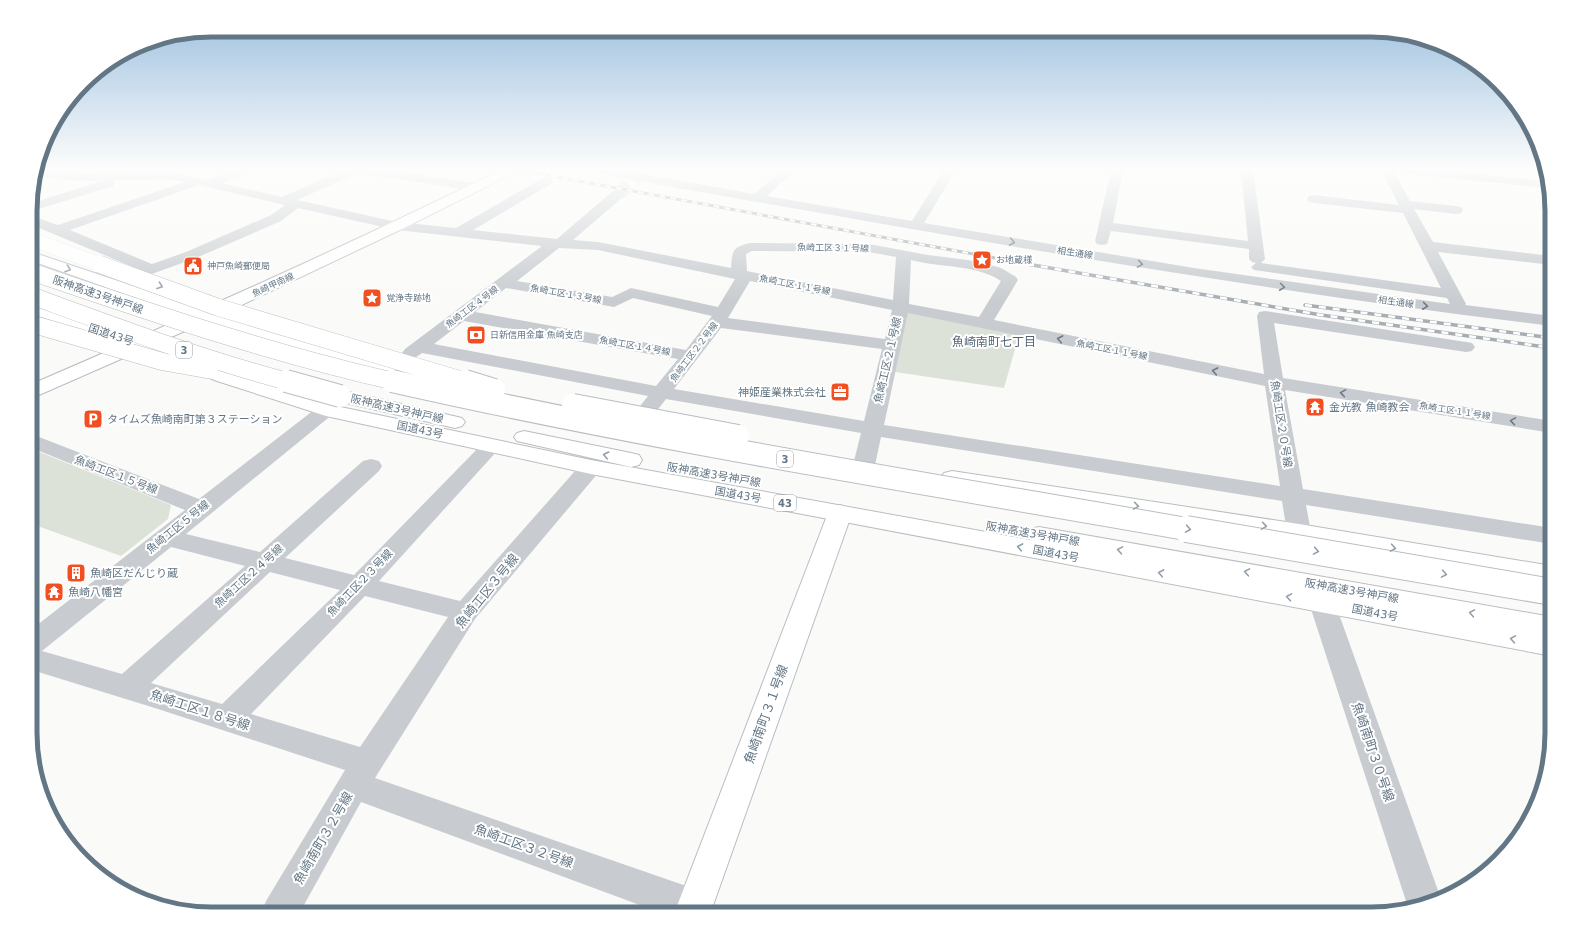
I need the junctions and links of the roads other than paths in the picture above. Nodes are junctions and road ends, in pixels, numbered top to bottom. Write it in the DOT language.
graph roads {
  1 [pos="107,214"];
  2 [pos="280,214"];
  3 [pos="341,214"];
  4 [pos="421,214"];
  5 [pos="490,214"];
  6 [pos="594,214"];
  7 [pos="851,214"];
  8 [pos="923,214"];
  9 [pos="1108,214"];
  10 [pos="1252,214"];
  11 [pos="1410,214"];
  12 [pos="37,222"];
  13 [pos="397,226"];
  14 [pos="916,226"];
  15 [pos="1105,226"];
  16 [pos="58,230"];
  17 [pos="458,233"];
  18 [pos="37,241"];
  19 [pos="558,244"];
  20 [pos="1256,246"];
  21 [pos="1427,246"];
  22 [pos="761,247"];
  23 [pos="904,254"];
  24 [pos="1098,257"];
  25 [pos="37,258"];
  26 [pos="1545,260"];
  27 [pos="1259,267"];
  28 [pos="152,269"];
  29 [pos="37,274"];
  30 [pos="739,274"];
  31 [pos="110,284"];
  32 [pos="503,284"];
  33 [pos="1261,284"];
  34 [pos="1452,294"];
  35 [pos="37,298"];
  36 [pos="901,306"];
  37 [pos="1463,311"];
  38 [pos="462,315"];
  39 [pos="204,316"];
  40 [pos="37,318"];
  41 [pos="37,318"];
  42 [pos="719,318"];
  43 [pos="1545,320"];
  44 [pos="983,324"];
  45 [pos="141,344"];
  46 [pos="891,345"];
  47 [pos="419,347"];
  48 [pos="1466,347"];
  49 [pos="690,356"];
  50 [pos="389,370"];
  51 [pos="1274,382"];
  52 [pos="37,389"];
  53 [pos="662,393"];
  54 [pos="333,403"];
  55 [pos="637,423"];
  56 [pos="1545,426"];
  57 [pos="872,429"];
  58 [pos="37,443"];
  59 [pos="491,446"];
  60 [pos="864,465"];
  61 [pos="371,466"];
  62 [pos="591,468"];
  63 [pos="1292,496"];
  64 [pos="1011,498"];
  65 [pos="201,508"];
  66 [pos="840,513"];
  67 [pos="1299,532"];
  68 [pos="1545,535"];
  69 [pos="166,537"];
  70 [pos="264,562"];
  71 [pos="1545,574"];
  72 [pos="359,586"];
  73 [pos="1545,591"];
  74 [pos="1322,603"];
  75 [pos="466,612"];
  76 [pos="1545,626"];
  77 [pos="37,640"];
  78 [pos="1545,644"];
  79 [pos="37,660"];
  80 [pos="128,686"];
  81 [pos="227,719"];
  82 [pos="360,774"];
  83 [pos="1423,899"];
  84 [pos="283,907"];
  85 [pos="686,907"];
  86 [pos="694,907"];
  1 -- 16 [label="street"];
  2 -- 28 [label="street"];
  3 -- 13 [label="street, 魚崎工区１１号線"];
  4 -- 13 [label="main road, 魚崎甲南線"];
  5 -- 17 [label="street"];
  6 -- 19 [label="street, 魚崎工区４号線"];
  7 -- 14 [label="street, 相生通線"];
  8 -- 14 [label="street"];
  9 -- 15 [label="street"];
  10 -- 20 [label="street"];
  11 -- 21 [label="street"];
  12 -- 16 [label="street"];
  13 -- 17 [label="street, 魚崎工区１１号線"];
  13 -- 39 [label="main road, 魚崎甲南線"];
  14 -- 24 [label="street, 相生通線, one-way"];
  15 -- 20 [label="street"];
  15 -- 24 [label="street"];
  16 -- 28 [label="street"];
  17 -- 19 [label="street, 魚崎工区１１号線"];
  18 -- 64 [label="main road, one-way, bridge"];
  19 -- 30 [label="street, 魚崎工区１１号線"];
  19 -- 32 [label="street, 魚崎工区４号線"];
  20 -- 27 [label="street"];
  21 -- 26 [label="street"];
  21 -- 34 [label="street"];
  22 -- 23 [label="street, 魚崎工区３１号線"];
  22 -- 30 [label="street, 魚崎工区２２号線"];
  23 -- 36 [label="street, 魚崎工区２１号線"];
  23 -- 44 [label="street, 魚崎工区３１号線"];
  24 -- 33 [label="street, 相生通線, one-way"];
  25 -- 31 [label="main road, one-way"];
  27 -- 33 [label="street"];
  27 -- 34 [label="street"];
  28 -- 31 [label="street"];
  29 -- 64 [label="main road, 阪神高速3号神戸線 / 3, bridge"];
  30 -- 36 [label="street, 魚崎工区１１号線"];
  30 -- 42 [label="street, 魚崎工区２２号線"];
  31 -- 39 [label="main road"];
  32 -- 38 [label="street, 魚崎工区４号線"];
  32 -- 42 [label="street, 魚崎工区１３号線"];
  33 -- 37 [label="street, 相生通線, one-way"];
  34 -- 37 [label="street"];
  35 -- 54 [label="main road, 阪神高速3号神戸線 / 3, bridge"];
  36 -- 44 [label="street, 魚崎工区１１号線"];
  36 -- 46 [label="street, 魚崎工区２１号線"];
  37 -- 43 [label="street, 相生通線"];
  38 -- 47 [label="street, 魚崎工区４号線"];
  38 -- 49 [label="street, 魚崎工区１４号線"];
  39 -- 45 [label="main road, 魚崎甲南線"];
  39 -- 50 [label="main road"];
  40 -- 54 [label="main road, bridge"];
  41 -- 45 [label="main road, 国道43号 / 43"];
  42 -- 46 [label="street, 魚崎工区１３号線"];
  42 -- 49 [label="street, 魚崎工区２２号線"];
  51 -- 44 [label="street, 魚崎工区１１号線, one-way"];
  45 -- 52 [label="main road, 魚崎甲南線"];
  45 -- 54 [label="main road, 国道43号 / 43"];
  46 -- 57 [label="street, 魚崎工区２１号線"];
  47 -- 50 [label="street, 魚崎工区４号線"];
  47 -- 53 [label="street"];
  48 -- 51 [label="street, 魚崎工区２０号線"];
  49 -- 53 [label="street, 魚崎工区２２号線"];
  50 -- 55 [label="main road"];
  56 -- 51 [label="street, 魚崎工区１１号線, one-way"];
  51 -- 63 [label="street, 魚崎工区２０号線"];
  53 -- 55 [label="street, 魚崎工区２２号線"];
  53 -- 57 [label="street"];
  54 -- 59 [label="main road, 国道43号 / 43"];
  54 -- 65 [label="street, 魚崎工区５号線"];
  76 -- 54 [label="main road, 阪神高速3号神戸線 / 3, one-way"];
  55 -- 60 [label="main road"];
  57 -- 60 [label="street, 魚崎工区２１号線"];
  57 -- 63 [label="street"];
  58 -- 65 [label="street, 魚崎工区１５号線"];
  59 -- 62 [label="main road, 国道43号 / 43"];
  59 -- 72 [label="street, 魚崎工区２３号線"];
  60 -- 67 [label="main road, one-way"];
  61 -- 70 [label="street, 魚崎工区２４号線"];
  62 -- 66 [label="main road, 国道43号 / 43"];
  62 -- 75 [label="street, 魚崎工区３号線"];
  63 -- 67 [label="street, 魚崎工区２０号線"];
  63 -- 68 [label="street"];
  64 -- 73 [label="main road, 阪神高速3号神戸線 / 3, one-way, bridge"];
  65 -- 69 [label="street, 魚崎工区５号線"];
  74 -- 66 [label="main road, 国道43号 / 43, one-way"];
  66 -- 86 [label="main road, 魚崎南町３１号線"];
  67 -- 71 [label="main road, one-way"];
  69 -- 70 [label="street"];
  69 -- 77 [label="street, 魚崎工区５号線"];
  70 -- 72 [label="street"];
  70 -- 80 [label="street, 魚崎工区２４号線"];
  72 -- 75 [label="street"];
  72 -- 81 [label="street, 魚崎工区２３号線"];
  78 -- 74 [label="main road, 国道43号 / 43, one-way"];
  74 -- 83 [label="street, 魚崎南町３０号線"];
  75 -- 82 [label="street, 魚崎工区３号線"];
  79 -- 80 [label="street, 魚崎工区１８号線"];
  80 -- 81 [label="street, 魚崎工区１８号線"];
  81 -- 82 [label="street, 魚崎工区１８号線"];
  82 -- 84 [label="street, 魚崎南町３２号線"];
  82 -- 85 [label="street, 魚崎工区３２号線"];
}
